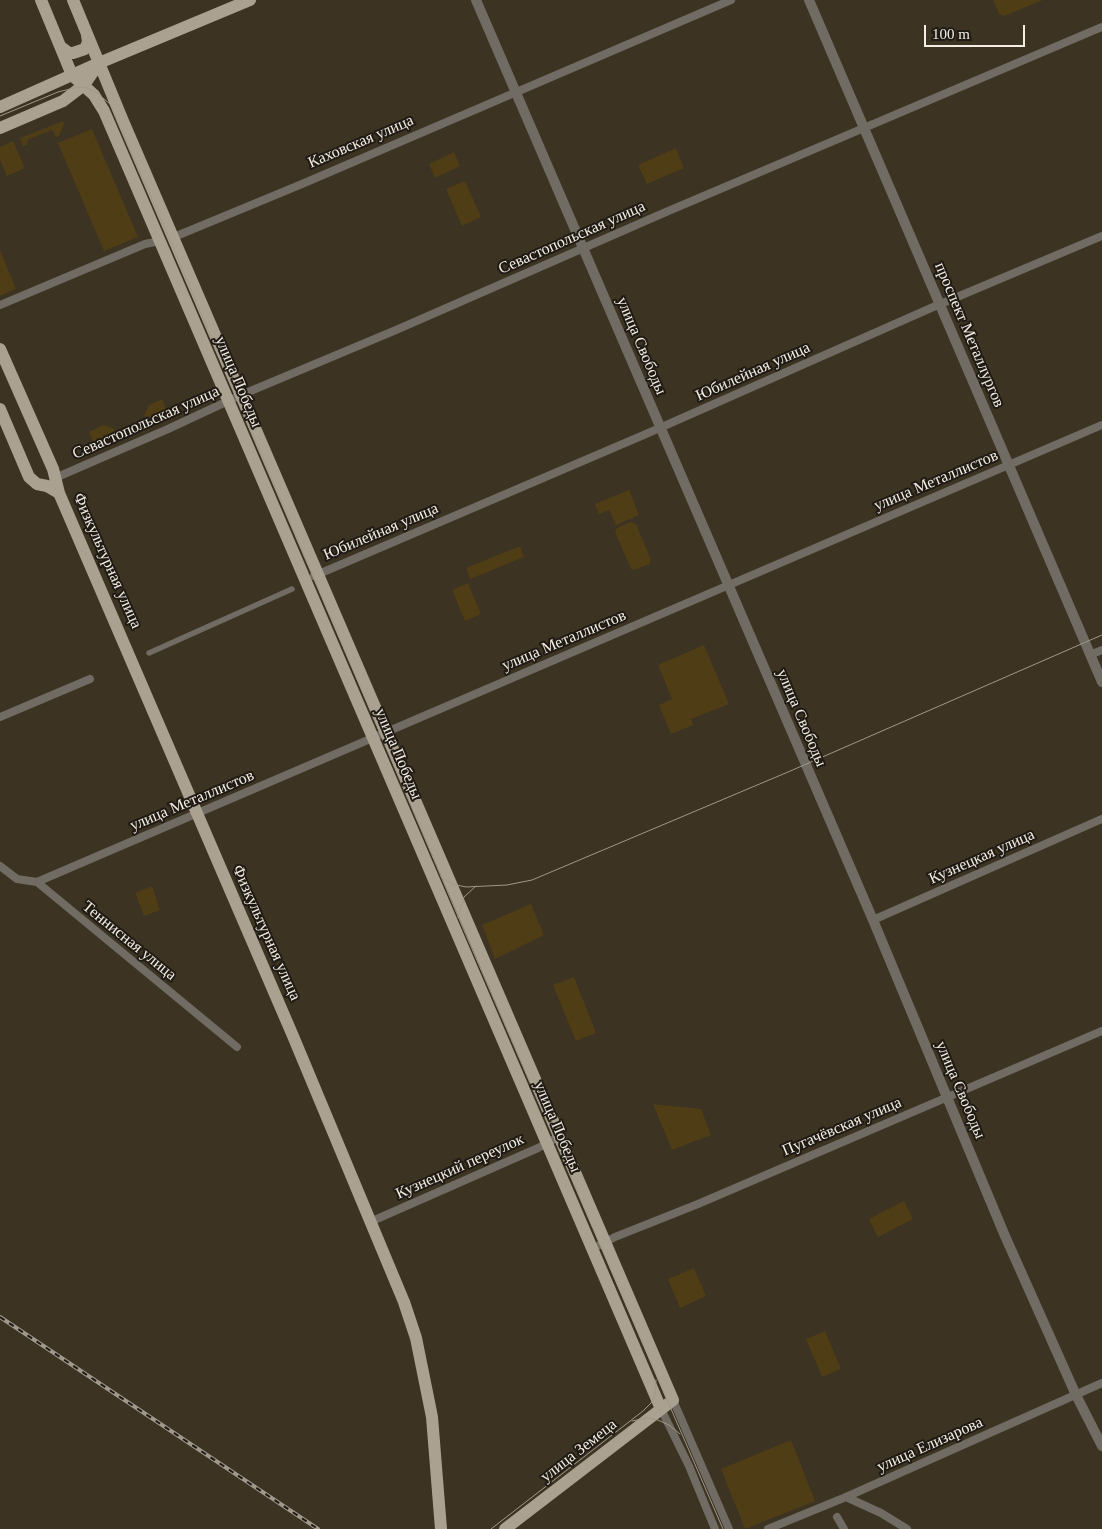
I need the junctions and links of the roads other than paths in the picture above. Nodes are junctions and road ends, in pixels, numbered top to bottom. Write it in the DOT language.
graph roads {
  1 [pos="40,0"];
  2 [pos="73,0"];
  3 [pos="250,0"];
  4 [pos="476,0"];
  5 [pos="731,0"];
  6 [pos="809,0"];
  7 [pos="1102,27"];
  8 [pos="88,35"];
  9 [pos="61,46"];
  10 [pos="99,63"];
  11 [pos="72,75"];
  12 [pos="84,85"];
  13 [pos="516,93"];
  14 [pos="0,107"];
  15 [pos="0,128"];
  16 [pos="864,128"];
  17 [pos="1102,236"];
  18 [pos="174,237"];
  19 [pos="160,240"];
  20 [pos="583,249"];
  21 [pos="0,305"];
  22 [pos="940,305"];
  23 [pos="0,349"];
  24 [pos="247,392"];
  25 [pos="229,400"];
  26 [pos="0,409"];
  27 [pos="1102,424"];
  28 [pos="660,428"];
  29 [pos="1009,465"];
  30 [pos="54,473"];
  31 [pos="41,484"];
  32 [pos="59,493"];
  33 [pos="318,574"];
  34 [pos="305,580"];
  35 [pos="728,585"];
  36 [pos="292,589"];
  37 [pos="1102,650"];
  38 [pos="149,653"];
  39 [pos="1090,655"];
  40 [pos="90,679"];
  41 [pos="1102,682"];
  42 [pos="0,717"];
  43 [pos="387,732"];
  44 [pos="374,738"];
  45 [pos="198,814"];
  46 [pos="1102,819"];
  47 [pos="0,866"];
  48 [pos="37,882"];
  49 [pos="873,920"];
  50 [pos="1102,1031"];
  51 [pos="237,1047"];
  52 [pos="946,1097"];
  53 [pos="560,1136"];
  54 [pos="547,1144"];
  55 [pos="370,1222"];
  56 [pos="606,1242"];
  57 [pos="592,1249"];
  58 [pos="1102,1383"];
  59 [pos="1076,1396"];
  60 [pos="673,1400"];
  61 [pos="661,1408"];
  62 [pos="1102,1446"];
  63 [pos="846,1497"];
  64 [pos="838,1517"];
  65 [pos="441,1529"];
  66 [pos="505,1529"];
  67 [pos="715,1529"];
  68 [pos="729,1529"];
  69 [pos="768,1529"];
  70 [pos="844,1529"];
  71 [pos="907,1529"];
  1 -- 9 [label="main road, улица Победы"];
  2 -- 8 [label="main road, улица Победы"];
  3 -- 10 [label="main road"];
  4 -- 13 [label="street, улица Свободы"];
  5 -- 13 [label="street, Каховская улица"];
  6 -- 16 [label="street, проспект Металлургов"];
  7 -- 16 [label="street, Севастопольская улица"];
  8 -- 9 [label="main road"];
  8 -- 10 [label="main road, улица Победы"];
  9 -- 11 [label="main road, улица Победы"];
  10 -- 11 [label="main road"];
  10 -- 12 [label="main road"];
  10 -- 18 [label="main road, улица Победы"];
  11 -- 12 [label="main road, улица Победы"];
  11 -- 14 [label="main road"];
  12 -- 15 [label="main road"];
  12 -- 19 [label="main road, улица Победы"];
  13 -- 18 [label="street, Каховская улица"];
  13 -- 20 [label="street, улица Свободы"];
  16 -- 20 [label="street, Севастопольская улица"];
  16 -- 22 [label="street, проспект Металлургов"];
  17 -- 22 [label="street, Юбилейная улица"];
  18 -- 19 [label="main road, Каховская улица"];
  18 -- 24 [label="main road, улица Победы"];
  19 -- 21 [label="street, Каховская улица"];
  19 -- 25 [label="main road, улица Победы"];
  20 -- 24 [label="street, Севастопольская улица"];
  20 -- 28 [label="street, улица Свободы"];
  22 -- 28 [label="street, Юбилейная улица"];
  22 -- 29 [label="street, проспект Металлургов"];
  23 -- 30 [label="main road, Физкультурная улица"];
  24 -- 25 [label="street, Севастопольская улица"];
  24 -- 33 [label="main road, улица Победы"];
  25 -- 30 [label="street, Севастопольская улица"];
  25 -- 34 [label="main road, улица Победы"];
  26 -- 31 [label="main road"];
  27 -- 29 [label="street, улица Металлистов"];
  28 -- 33 [label="street, Юбилейная улица"];
  28 -- 35 [label="street, улица Свободы"];
  29 -- 35 [label="street, улица Металлистов"];
  29 -- 39 [label="street, проспект Металлургов"];
  30 -- 31 [label="main road"];
  30 -- 32 [label="main road, Физкультурная улица"];
  31 -- 32 [label="main road"];
  32 -- 45 [label="main road, Физкультурная улица"];
  33 -- 34 [label="street, Юбилейная улица"];
  33 -- 43 [label="main road, улица Победы"];
  34 -- 44 [label="main road, улица Победы"];
  35 -- 43 [label="street, улица Металлистов"];
  35 -- 49 [label="street, улица Свободы"];
  36 -- 38 [label="street"];
  37 -- 39 [label="street"];
  39 -- 41 [label="street, проспект Металлургов"];
  40 -- 42 [label="street"];
  43 -- 44 [label="street, улица Металлистов"];
  43 -- 53 [label="main road, улица Победы"];
  44 -- 45 [label="street, улица Металлистов"];
  44 -- 54 [label="main road, улица Победы"];
  45 -- 48 [label="street, улица Металлистов"];
  45 -- 55 [label="main road, Физкультурная улица"];
  46 -- 49 [label="street, Кузнецкая улица"];
  47 -- 48 [label="street, Теннисная улица"];
  48 -- 51 [label="street, Теннисная улица"];
  49 -- 52 [label="street, улица Свободы"];
  50 -- 52 [label="street, Пугачёвская улица"];
  52 -- 56 [label="street, Пугачёвская улица"];
  52 -- 59 [label="street, улица Свободы"];
  53 -- 54 [label="street, Кузнецкий переулок"];
  53 -- 56 [label="main road, улица Победы"];
  54 -- 55 [label="street, Кузнецкий переулок"];
  54 -- 57 [label="main road, улица Победы"];
  55 -- 65 [label="main road, Физкультурная улица"];
  56 -- 57 [label="street, Пугачёвская улица"];
  56 -- 60 [label="main road, улица Победы"];
  57 -- 61 [label="main road, улица Победы"];
  58 -- 59 [label="street, улица Елизарова"];
  59 -- 62 [label="street, улица Свободы"];
  59 -- 63 [label="street, улица Елизарова"];
  60 -- 61 [label="main road, улица Земеца"];
  60 -- 68 [label="street, улица Победы"];
  61 -- 66 [label="main road, улица Земеца"];
  61 -- 67 [label="street, улица Победы"];
  63 -- 69 [label="street, улица Елизарова"];
  63 -- 71 [label="street"];
  64 -- 70 [label="street"];
}
